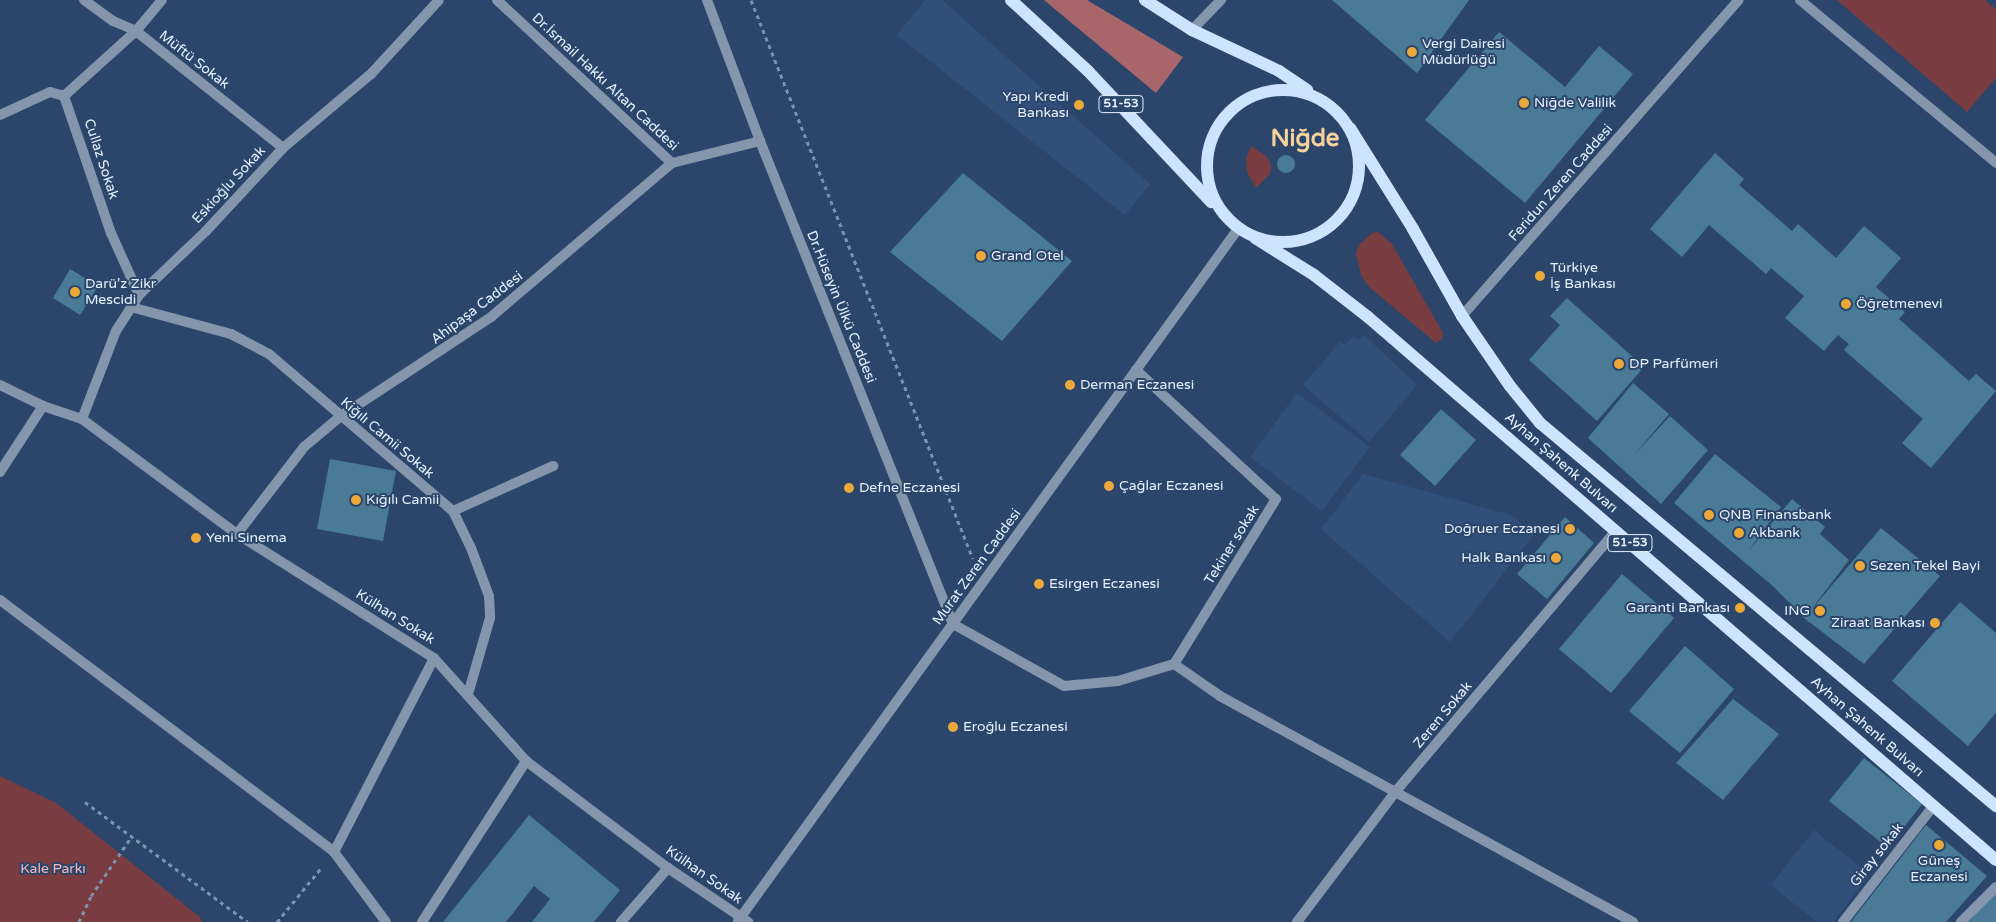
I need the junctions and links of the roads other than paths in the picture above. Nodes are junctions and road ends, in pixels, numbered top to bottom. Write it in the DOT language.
graph roads {
  1 [pos="84,0"];
  2 [pos="162,0"];
  3 [pos="439,0"];
  4 [pos="496,0"];
  5 [pos="707,0"];
  6 [pos="1011,0"];
  7 [pos="1145,0"];
  8 [pos="1220,0"];
  9 [pos="1739,0"];
  10 [pos="1800,0"];
  11 [pos="1192,30"];
  12 [pos="136,31"];
  13 [pos="64,96"];
  14 [pos="1328,104"];
  15 [pos="0,115"];
  16 [pos="1350,128"];
  17 [pos="760,141"];
  18 [pos="283,148"];
  19 [pos="672,163"];
  20 [pos="1996,163"];
  21 [pos="1224,216"];
  22 [pos="1238,229"];
  23 [pos="1255,238"];
  24 [pos="139,295"];
  25 [pos="131,307"];
  26 [pos="1462,316"];
  27 [pos="1136,370"];
  28 [pos="0,385"];
  29 [pos="43,406"];
  30 [pos="341,416"];
  31 [pos="82,419"];
  32 [pos="552,466"];
  33 [pos="0,472"];
  34 [pos="452,511"];
  35 [pos="1616,531"];
  36 [pos="237,534"];
  37 [pos="0,600"];
  38 [pos="953,624"];
  39 [pos="434,658"];
  40 [pos="1174,664"];
  41 [pos="468,694"];
  42 [pos="526,761"];
  43 [pos="1396,791"];
  44 [pos="1934,805"];
  45 [pos="1996,806"];
  46 [pos="334,852"];
  47 [pos="1996,860"];
  48 [pos="668,868"];
  49 [pos="1996,887"];
  50 [pos="742,920"];
  51 [pos="386,922"];
  52 [pos="422,922"];
  53 [pos="621,922"];
  54 [pos="1297,922"];
  55 [pos="1633,922"];
  56 [pos="1843,922"];
  57 [pos="1961,922"];
  1 -- 12 [label="street, Müftü Sokak"];
  2 -- 12 [label="street"];
  3 -- 18 [label="street, Eskioğlu Sokak"];
  4 -- 19 [label="street, Dr.İsmail Hakkı Altan Caddesi"];
  5 -- 17 [label="street, Dr.Hüseyin Ülkü Caddesi"];
  6 -- 21 [label="main road, 51-53"];
  7 -- 11 [label="main road"];
  8 -- 11 [label="street"];
  9 -- 26 [label="street, Feridun Zeren Caddesi"];
  10 -- 20 [label="street"];
  11 -- 14 [label="main road"];
  12 -- 13 [label="street"];
  12 -- 18 [label="street, Müftü Sokak"];
  13 -- 15 [label="street"];
  13 -- 24 [label="street, Cullaz Sokak"];
  14 -- 16 [label="main road"];
  14 -- 21 [label="main road"];
  16 -- 23 [label="main road"];
  16 -- 26 [label="main road, Ayhan Şahenk Bulvarı / 51-53"];
  17 -- 19 [label="street, Ahipaşa Caddesi"];
  17 -- 38 [label="street, Dr.Hüseyin Ülkü Caddesi"];
  18 -- 24 [label="street, Eskioğlu Sokak"];
  19 -- 30 [label="street, Ahipaşa Caddesi"];
  21 -- 22 [label="main road"];
  22 -- 23 [label="main road"];
  22 -- 27 [label="street, Murat Zeren Caddesi"];
  23 -- 35 [label="main road, Ayhan Şahenk Bulvarı / 51-53"];
  24 -- 25 [label="street, Eskioğlu Sokak"];
  25 -- 30 [label="street, Kiğılı Camii Sokak"];
  25 -- 31 [label="street, Eskioğlu Sokak"];
  26 -- 45 [label="main road, Ayhan Şahenk Bulvarı / 51-53"];
  27 -- 38 [label="street, Murat Zeren Caddesi"];
  27 -- 40 [label="street, Tekiner sokak"];
  28 -- 29 [label="street, Külhan Sokak"];
  29 -- 31 [label="street, Külhan Sokak"];
  29 -- 33 [label="street"];
  30 -- 34 [label="street, Kiğılı Camii Sokak"];
  30 -- 36 [label="street, Ahipaşa Caddesi"];
  31 -- 36 [label="street, Külhan Sokak"];
  32 -- 34 [label="street"];
  34 -- 41 [label="street, Kiğılı Camii Sokak"];
  35 -- 43 [label="street, Zeren Sokak"];
  35 -- 44 [label="main road, Ayhan Şahenk Bulvarı / 51-53"];
  36 -- 39 [label="street, Külhan Sokak"];
  37 -- 46 [label="street"];
  38 -- 40 [label="street"];
  38 -- 50 [label="street, Murat Zeren Caddesi"];
  39 -- 41 [label="street, Külhan Sokak"];
  39 -- 46 [label="street"];
  40 -- 43 [label="street"];
  41 -- 42 [label="street, Külhan Sokak"];
  42 -- 48 [label="street, Külhan Sokak"];
  42 -- 52 [label="street"];
  43 -- 54 [label="street, Zeren Sokak"];
  43 -- 55 [label="street"];
  44 -- 47 [label="main road, Ayhan Şahenk Bulvarı / 51-53"];
  44 -- 56 [label="street, Giray sokak"];
  46 -- 51 [label="street"];
  48 -- 50 [label="street, Külhan Sokak"];
  48 -- 53 [label="street"];
  49 -- 57 [label="street"];
}
